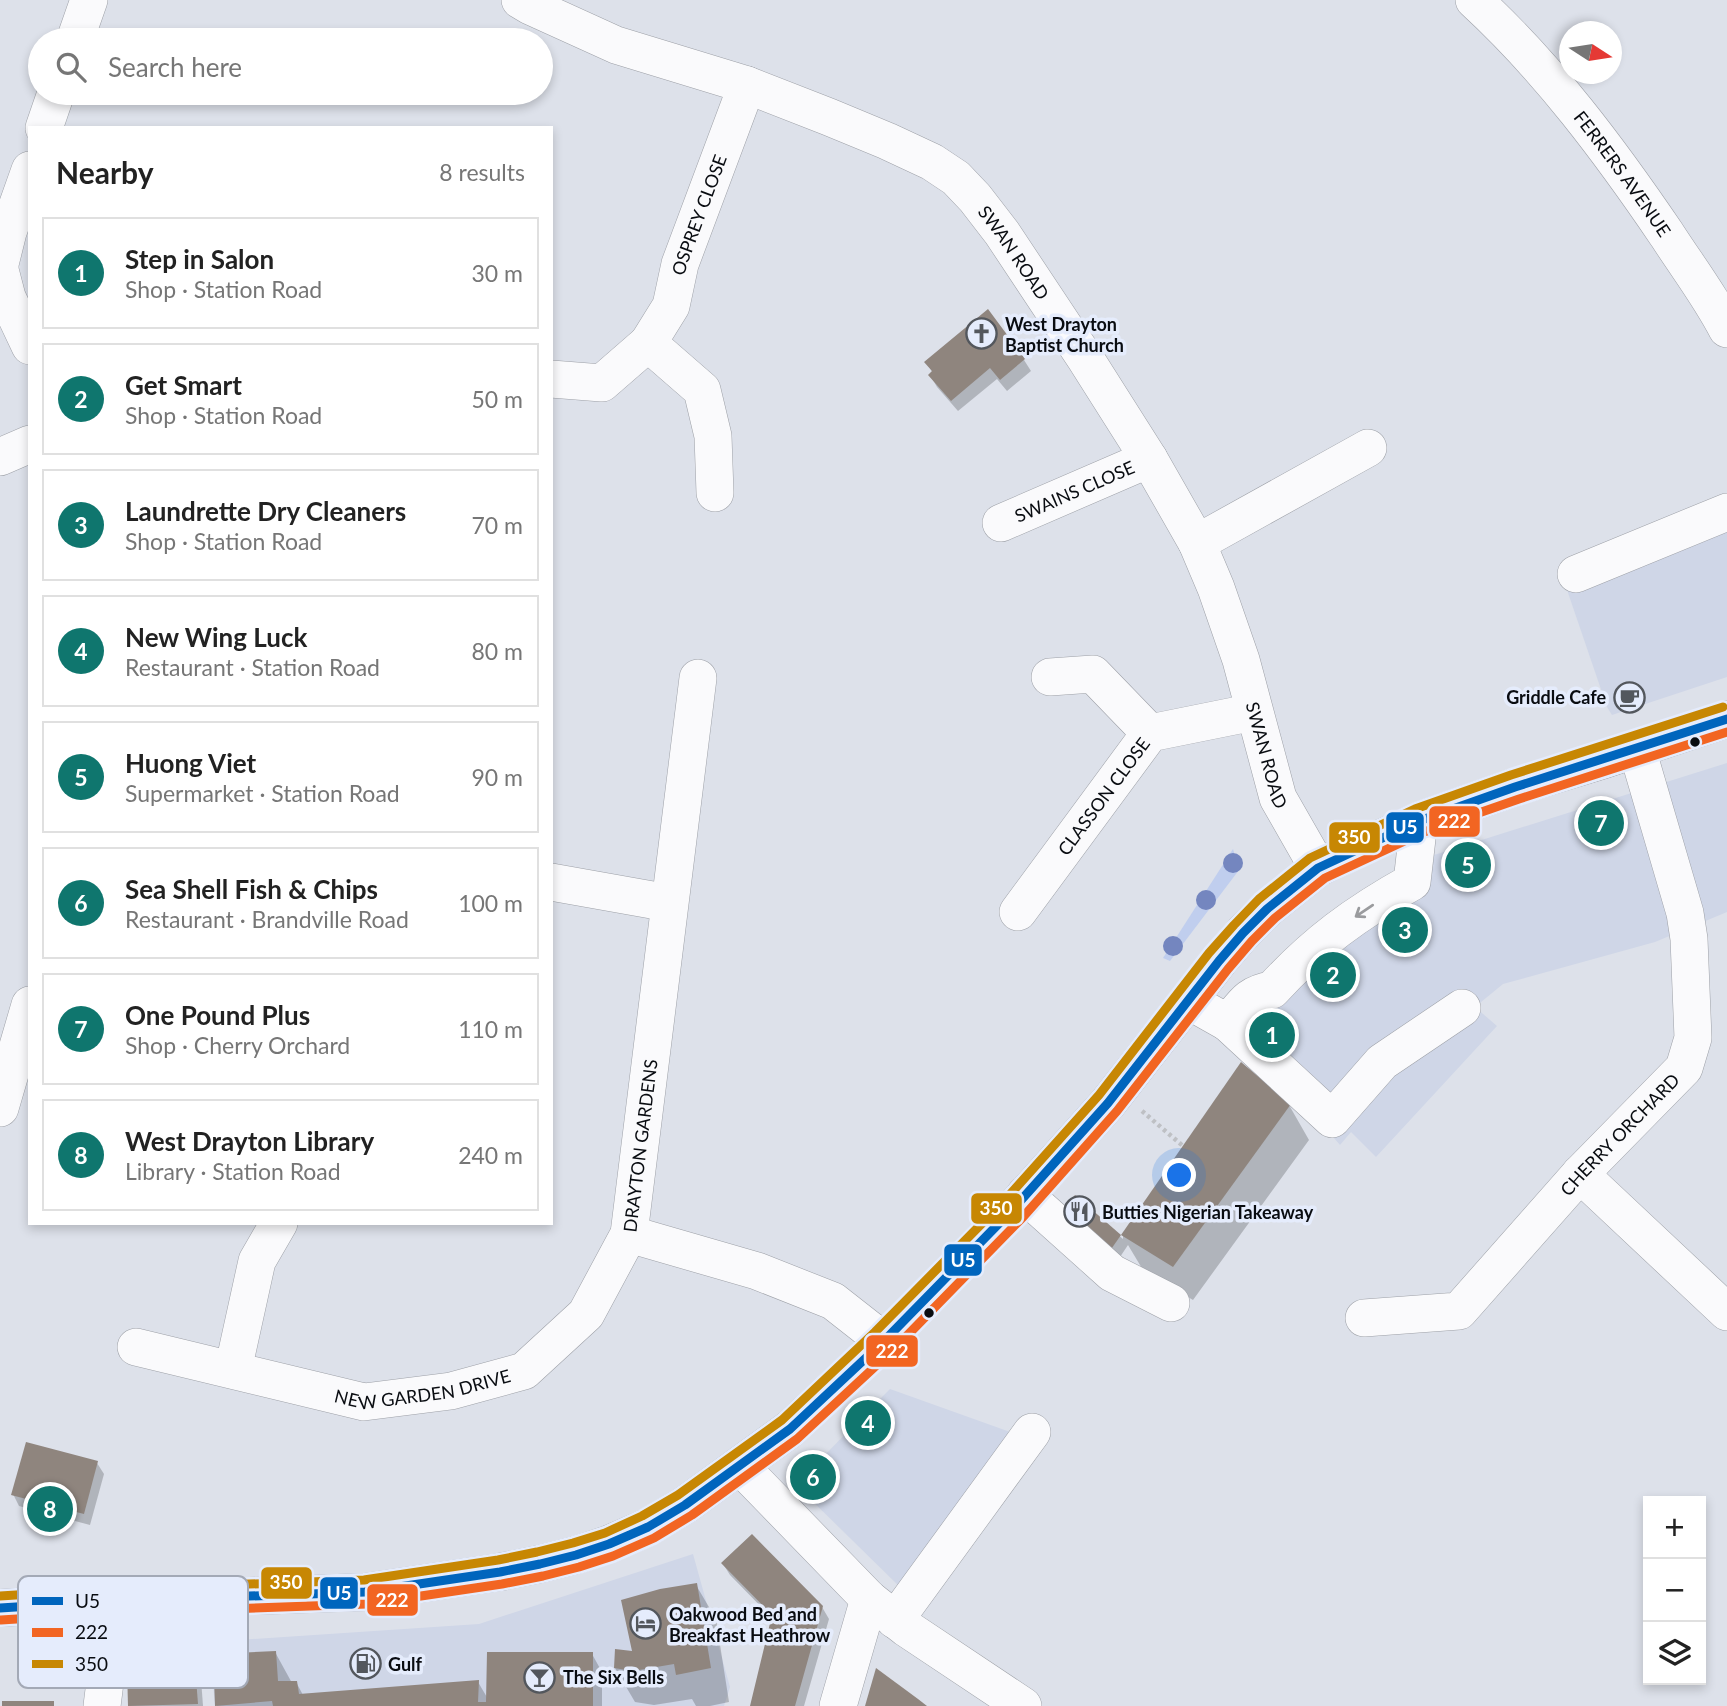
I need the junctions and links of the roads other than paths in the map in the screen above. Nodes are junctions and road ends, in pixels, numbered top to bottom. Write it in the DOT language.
graph roads {
  1 [pos="89,0"];
  2 [pos="520,0"];
  3 [pos="1474,0"];
  4 [pos="79,28"];
  5 [pos="747,85"];
  6 [pos="53,105"];
  7 [pos="45,126"];
  8 [pos="28,176"];
  9 [pos="0,264"];
  10 [pos="0,270"];
  11 [pos="1727,329"];
  12 [pos="28,342"];
  13 [pos="648,343"];
  14 [pos="553,379"];
  15 [pos="28,445"];
  16 [pos="1368,448"];
  17 [pos="0,457"];
  18 [pos="1149,459"];
  19 [pos="715,493"];
  20 [pos="1727,512"];
  21 [pos="1001,523"];
  22 [pos="1196,543"];
  23 [pos="1576,575"];
  24 [pos="1050,677"];
  25 [pos="698,678"];
  26 [pos="1254,712"];
  27 [pos="1727,719"];
  28 [pos="1150,733"];
  29 [pos="1637,749"];
  30 [pos="1419,821"];
  31 [pos="1318,868"];
  32 [pos="553,882"];
  33 [pos="669,904"];
  34 [pos="1018,912"];
  35 [pos="1189,1001"];
  36 [pos="1462,1008"];
  37 [pos="28,1011"];
  38 [pos="1228,1023"];
  39 [pos="0,1108"];
  40 [pos="1580,1174"];
  41 [pos="1025,1195"];
  42 [pos="278,1225"];
  43 [pos="629,1234"];
  44 [pos="1171,1303"];
  45 [pos="1727,1312"];
  46 [pos="1364,1318"];
  47 [pos="884,1341"];
  48 [pos="136,1348"];
  49 [pos="233,1370"];
  50 [pos="1032,1432"];
  51 [pos="740,1466"];
  52 [pos="248,1596"];
  53 [pos="18,1607"];
  54 [pos="0,1608"];
  55 [pos="882,1609"];
  56 [pos="104,1688"];
  57 [pos="102,1706"];
  58 [pos="838,1706"];
  59 [pos="1023,1706"];
  1 -- 4 [label="street"];
  2 -- 5 [label="street, SWAN ROAD"];
  3 -- 11 [label="street, FERRERS AVENUE"];
  5 -- 13 [label="street, OSPREY CLOSE"];
  5 -- 18 [label="street, SWAN ROAD"];
  6 -- 7 [label="street"];
  8 -- 9 [label="street"];
  10 -- 12 [label="street"];
  13 -- 14 [label="street, OSPREY CLOSE"];
  13 -- 19 [label="street"];
  15 -- 17 [label="street"];
  16 -- 22 [label="street"];
  18 -- 21 [label="street, SWAINS CLOSE"];
  18 -- 22 [label="street, SWAN ROAD"];
  20 -- 23 [label="street"];
  22 -- 26 [label="street, SWAN ROAD"];
  24 -- 28 [label="street"];
  25 -- 33 [label="street, DRAYTON GARDENS"];
  26 -- 28 [label="street, CLASSON CLOSE"];
  26 -- 31 [label="street, SWAN ROAD"];
  27 -- 29 [label="street"];
  28 -- 34 [label="street, CLASSON CLOSE"];
  29 -- 30 [label="street"];
  29 -- 40 [label="street, CHERRY ORCHARD"];
  30 -- 31 [label="street"];
  30 -- 38 [label="street, one-way"];
  31 -- 35 [label="street"];
  32 -- 33 [label="street"];
  33 -- 43 [label="street, DRAYTON GARDENS"];
  35 -- 38 [label="street"];
  35 -- 41 [label="street"];
  36 -- 38 [label="street"];
  37 -- 39 [label="street"];
  40 -- 45 [label="street"];
  40 -- 46 [label="street, CHERRY ORCHARD"];
  41 -- 44 [label="street"];
  41 -- 47 [label="street"];
  42 -- 49 [label="street"];
  43 -- 47 [label="street, DRAYTON GARDENS"];
  43 -- 49 [label="street, NEW GARDEN DRIVE"];
  47 -- 51 [label="street"];
  48 -- 49 [label="street, NEW GARDEN DRIVE"];
  50 -- 55 [label="street"];
  51 -- 52 [label="street"];
  51 -- 55 [label="street"];
  53 -- 54 [label="street"];
  55 -- 58 [label="street"];
  55 -- 59 [label="street"];
  56 -- 57 [label="street"];
}
